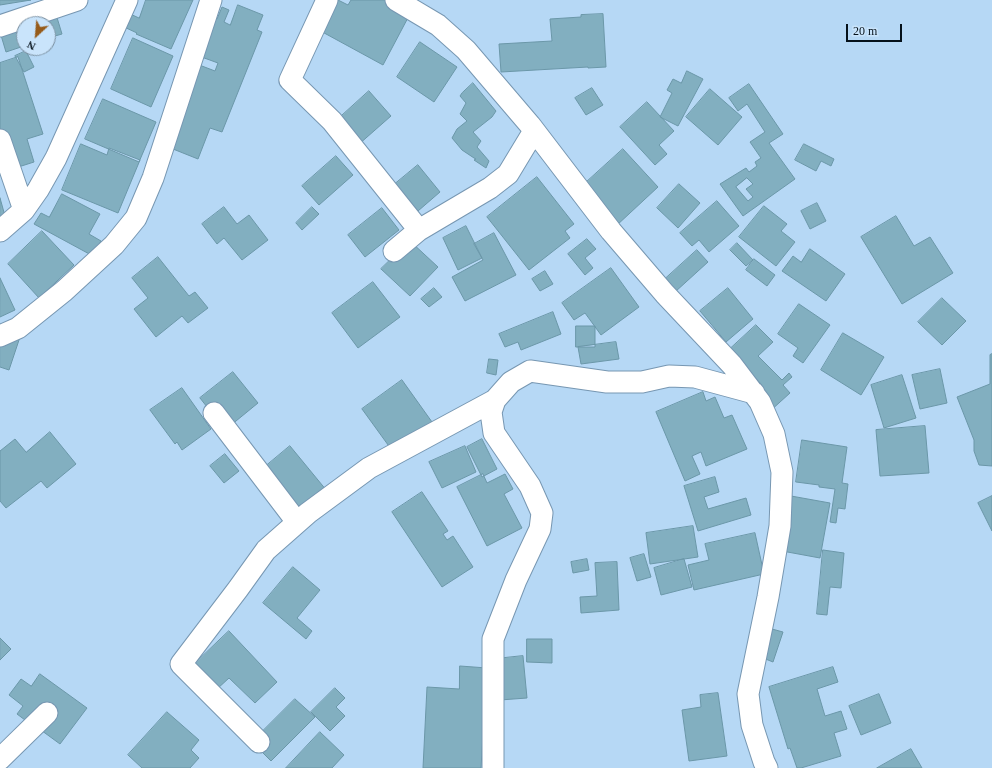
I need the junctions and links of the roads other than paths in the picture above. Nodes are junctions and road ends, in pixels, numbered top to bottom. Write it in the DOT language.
graph roads {
  1 [pos="77,0"];
  2 [pos="127,0"];
  3 [pos="211,0"];
  4 [pos="327,0"];
  5 [pos="396,0"];
  6 [pos="0,26"];
  7 [pos="534,131"];
  8 [pos="0,140"];
  9 [pos="24,210"];
  10 [pos="419,230"];
  11 [pos="0,232"];
  12 [pos="394,251"];
  13 [pos="0,336"];
  14 [pos="754,394"];
  15 [pos="495,400"];
  16 [pos="214,413"];
  17 [pos="297,522"];
  18 [pos="47,713"];
  19 [pos="259,742"];
  20 [pos="0,758"];
  21 [pos="493,768"];
  22 [pos="767,768"];
  1 -- 6 [label="street"];
  2 -- 9 [label="street"];
  3 -- 13 [label="street"];
  4 -- 10 [label="street"];
  5 -- 7 [label="street"];
  7 -- 10 [label="street"];
  7 -- 14 [label="street"];
  8 -- 9 [label="street"];
  9 -- 11 [label="street"];
  10 -- 12 [label="street"];
  14 -- 15 [label="street"];
  14 -- 22 [label="street"];
  15 -- 17 [label="street"];
  15 -- 21 [label="street"];
  16 -- 17 [label="street"];
  17 -- 19 [label="street"];
  18 -- 20 [label="street"];
}
